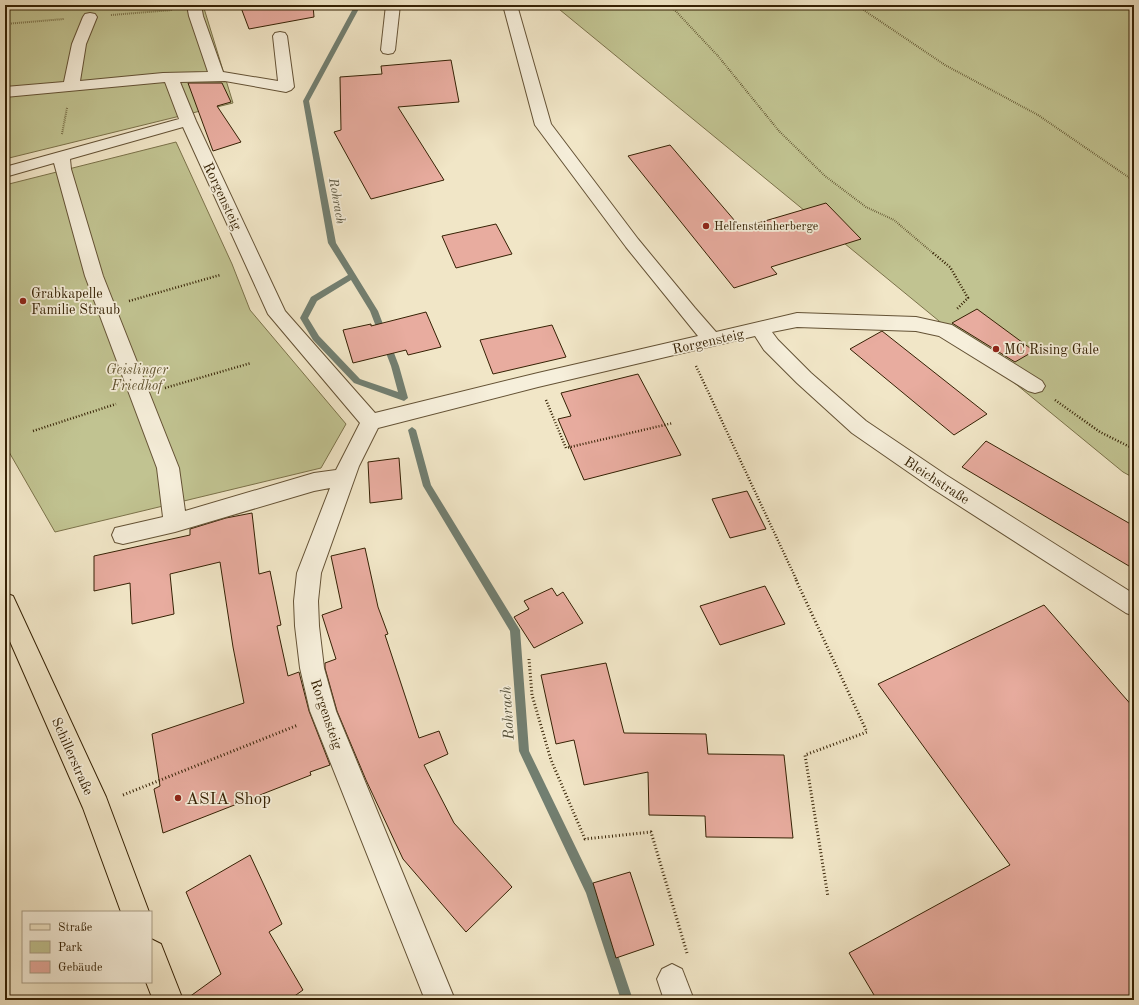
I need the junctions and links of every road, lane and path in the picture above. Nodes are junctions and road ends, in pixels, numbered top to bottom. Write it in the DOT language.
graph roads {
  1 [pos="393,5"];
  2 [pos="510,5"];
  3 [pos="670,5"];
  4 [pos="860,5"];
  5 [pos="195,7"];
  6 [pos="90,17"];
  7 [pos="5,24"];
  8 [pos="280,36"];
  9 [pos="388,50"];
  10 [pos="217,76"];
  11 [pos="171,78"];
  12 [pos="71,86"];
  13 [pos="5,92"];
  14 [pos="188,121"];
  15 [pos="62,148"];
  16 [pos="5,172"];
  17 [pos="1134,181"];
  18 [pos="220,275"];
  19 [pos="106,308"];
  20 [pos="939,328"];
  21 [pos="760,329"];
  22 [pos="712,340"];
  23 [pos="686,346"];
  24 [pos="538,380"];
  25 [pos="1035,386"];
  26 [pos="371,422"];
  27 [pos="673,423"];
  28 [pos="1134,449"];
  29 [pos="344,477"];
  30 [pos="175,523"];
  31 [pos="123,536"];
  32 [pos="5,603"];
  33 [pos="1134,606"];
  34 [pos="529,660"];
  35 [pos="325,714"];
  36 [pos="96,806"];
  37 [pos="828,897"];
  38 [pos="135,911"];
  39 [pos="152,957"];
  40 [pos="680,980"];
  41 [pos="168,1000"];
  42 [pos="440,1000"];
  1 -- 9 [label="street"];
  2 -- 22 [label="street"];
  3 -- 20 [label="path"];
  4 -- 17 [label="path"];
  5 -- 6 [label="path"];
  5 -- 10 [label="street"];
  6 -- 7 [label="path"];
  6 -- 12 [label="street"];
  8 -- 10 [label="street"];
  10 -- 11 [label="street"];
  11 -- 12 [label="street"];
  11 -- 14 [label="street, Rorgensteig"];
  12 -- 13 [label="street"];
  12 -- 15 [label="path"];
  14 -- 15 [label="street"];
  14 -- 26 [label="street, Rorgensteig"];
  15 -- 16 [label="street"];
  15 -- 19 [label="street"];
  18 -- 19 [label="path"];
  19 -- 30 [label="street"];
  20 -- 21 [label="street, Rorgensteig"];
  20 -- 25 [label="street, Rorgensteig"];
  21 -- 22 [label="street, Rorgensteig"];
  21 -- 33 [label="street, Bleichstraße"];
  22 -- 23 [label="street, Rorgensteig"];
  23 -- 24 [label="street, Rorgensteig"];
  23 -- 37 [label="path"];
  24 -- 26 [label="street, Rorgensteig"];
  24 -- 27 [label="path"];
  25 -- 28 [label="path"];
  26 -- 29 [label="street, Rorgensteig"];
  29 -- 30 [label="street"];
  29 -- 35 [label="street, Rorgensteig"];
  30 -- 31 [label="street"];
  32 -- 36 [label="main road, Schillerstraße"];
  34 -- 40 [label="path"];
  35 -- 36 [label="path"];
  35 -- 42 [label="street, Rorgensteig"];
  36 -- 38 [label="main road, Schillerstraße"];
  39 -- 41 [label="main road"];
}
